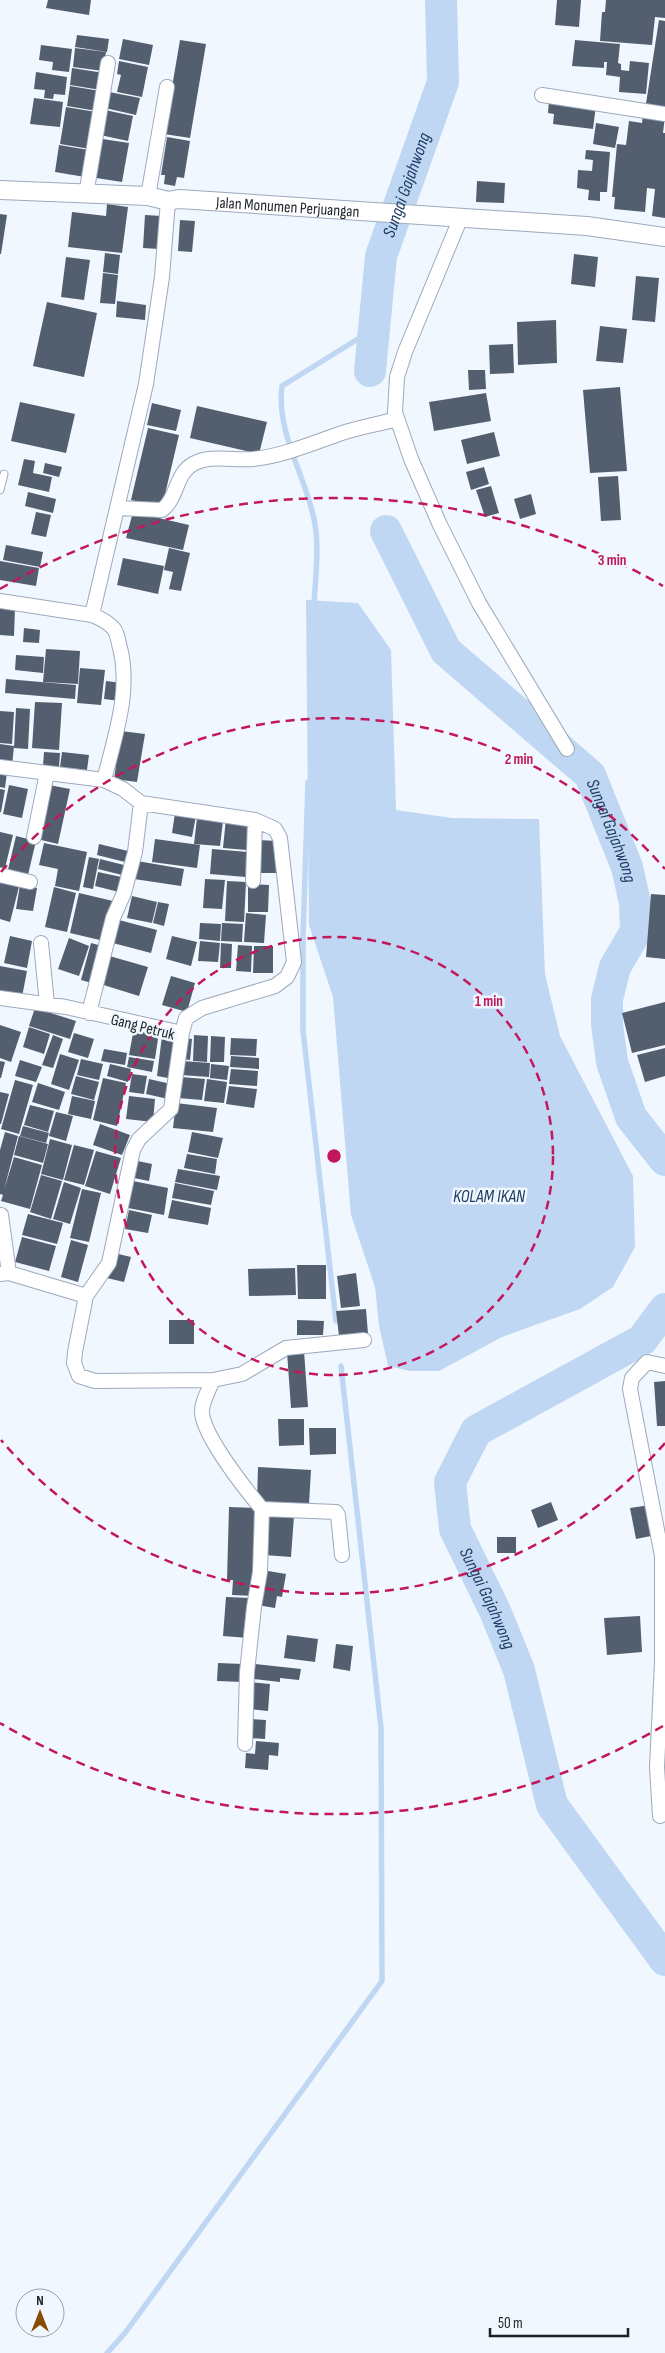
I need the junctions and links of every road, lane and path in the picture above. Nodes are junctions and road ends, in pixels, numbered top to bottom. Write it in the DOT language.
graph roads {
  1 [pos="108,63"];
  2 [pos="167,86"];
  3 [pos="542,95"];
  4 [pos="665,114"];
  5 [pos="0,190"];
  6 [pos="86,195"];
  7 [pos="148,196"];
  8 [pos="168,201"];
  9 [pos="461,216"];
  10 [pos="665,237"];
  11 [pos="398,419"];
  12 [pos="4,474"];
  13 [pos="0,490"];
  14 [pos="118,508"];
  15 [pos="0,601"];
  16 [pos="92,615"];
  17 [pos="567,749"];
  18 [pos="0,767"];
  19 [pos="47,773"];
  20 [pos="104,780"];
  21 [pos="141,802"];
  22 [pos="255,820"];
  23 [pos="34,837"];
  24 [pos="0,875"];
  25 [pos="253,881"];
  26 [pos="30,882"];
  27 [pos="41,943"];
  28 [pos="0,998"];
  29 [pos="47,1004"];
  30 [pos="89,1013"];
  31 [pos="182,1033"];
  32 [pos="1,1215"];
  33 [pos="4,1274"];
  34 [pos="86,1296"];
  35 [pos="364,1340"];
  36 [pos="665,1366"];
  37 [pos="213,1380"];
  38 [pos="262,1509"];
  39 [pos="342,1555"];
  40 [pos="663,1557"];
  41 [pos="245,1744"];
  42 [pos="662,1776"];
  43 [pos="660,1816"];
  1 -- 6 [label="street"];
  2 -- 7 [label="street"];
  3 -- 4 [label="street"];
  5 -- 6 [label="street, Jalan Monumen Perjuangan"];
  6 -- 7 [label="street, Jalan Monumen Perjuangan"];
  7 -- 8 [label="street, Jalan Monumen Perjuangan"];
  8 -- 9 [label="street, Jalan Monumen Perjuangan"];
  8 -- 14 [label="street"];
  9 -- 10 [label="street, Jalan Monumen Perjuangan"];
  9 -- 11 [label="street"];
  11 -- 14 [label="street"];
  11 -- 17 [label="street"];
  12 -- 13 [label="lane"];
  14 -- 16 [label="street"];
  15 -- 16 [label="street"];
  16 -- 20 [label="street"];
  18 -- 19 [label="street"];
  19 -- 20 [label="street"];
  19 -- 23 [label="street"];
  20 -- 21 [label="street"];
  21 -- 22 [label="street"];
  21 -- 30 [label="street"];
  22 -- 25 [label="street"];
  22 -- 31 [label="street"];
  24 -- 26 [label="street"];
  27 -- 29 [label="street"];
  28 -- 29 [label="street, Gang Petruk"];
  29 -- 30 [label="street, Gang Petruk"];
  30 -- 31 [label="street, Gang Petruk"];
  31 -- 34 [label="street, Gang Petruk"];
  32 -- 33 [label="street"];
  33 -- 34 [label="street"];
  34 -- 37 [label="street"];
  35 -- 37 [label="street"];
  36 -- 40 [label="street"];
  37 -- 38 [label="street"];
  38 -- 39 [label="street"];
  38 -- 41 [label="street"];
  40 -- 42 [label="street"];
  42 -- 43 [label="street"];
}
